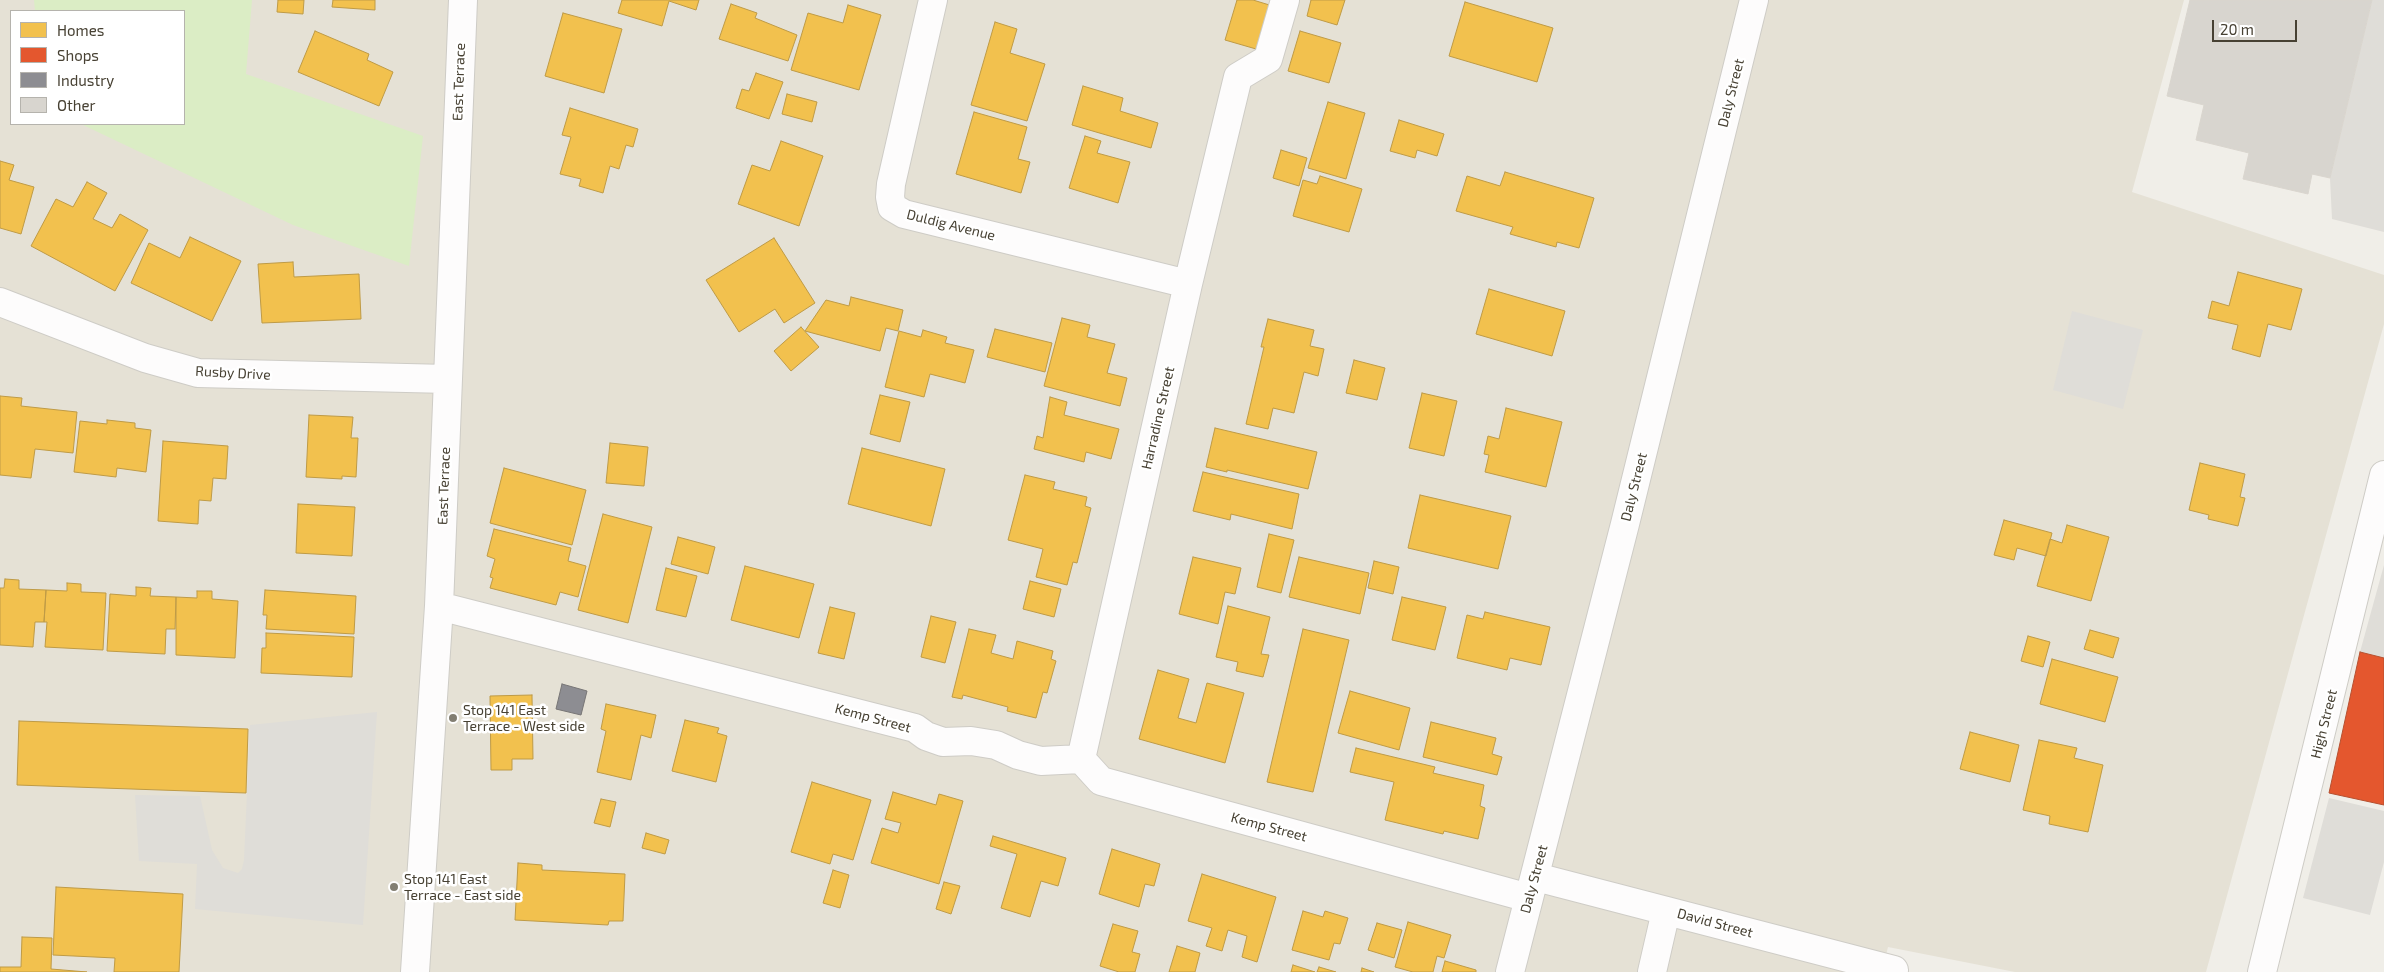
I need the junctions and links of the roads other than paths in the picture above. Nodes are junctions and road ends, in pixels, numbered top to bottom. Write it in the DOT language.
graph roads {
  1 [pos="462,0"];
  2 [pos="933,0"];
  3 [pos="1285,0"];
  4 [pos="1754,0"];
  5 [pos="1188,284"];
  6 [pos="0,302"];
  7 [pos="448,379"];
  8 [pos="2384,475"];
  9 [pos="439,606"];
  10 [pos="1081,759"];
  11 [pos="1532,887"];
  12 [pos="1666,911"];
  13 [pos="1894,970"];
  14 [pos="415,972"];
  15 [pos="1510,972"];
  16 [pos="1652,972"];
  17 [pos="2262,972"];
  1 -- 7 [label="street, East Terrace"];
  2 -- 5 [label="street, Duldig Avenue"];
  3 -- 5 [label="street, Harradine Street"];
  4 -- 11 [label="street, Daly Street"];
  5 -- 10 [label="street, Harradine Street"];
  6 -- 7 [label="street, Rusby Drive"];
  7 -- 9 [label="street, East Terrace"];
  8 -- 17 [label="street, High Street"];
  9 -- 10 [label="street, Kemp Street"];
  9 -- 14 [label="street, East Terrace"];
  10 -- 11 [label="street, Kemp Street"];
  11 -- 12 [label="street, David Street"];
  11 -- 15 [label="street, Daly Street"];
  12 -- 13 [label="street, David Street"];
  12 -- 16 [label="street"];
}
